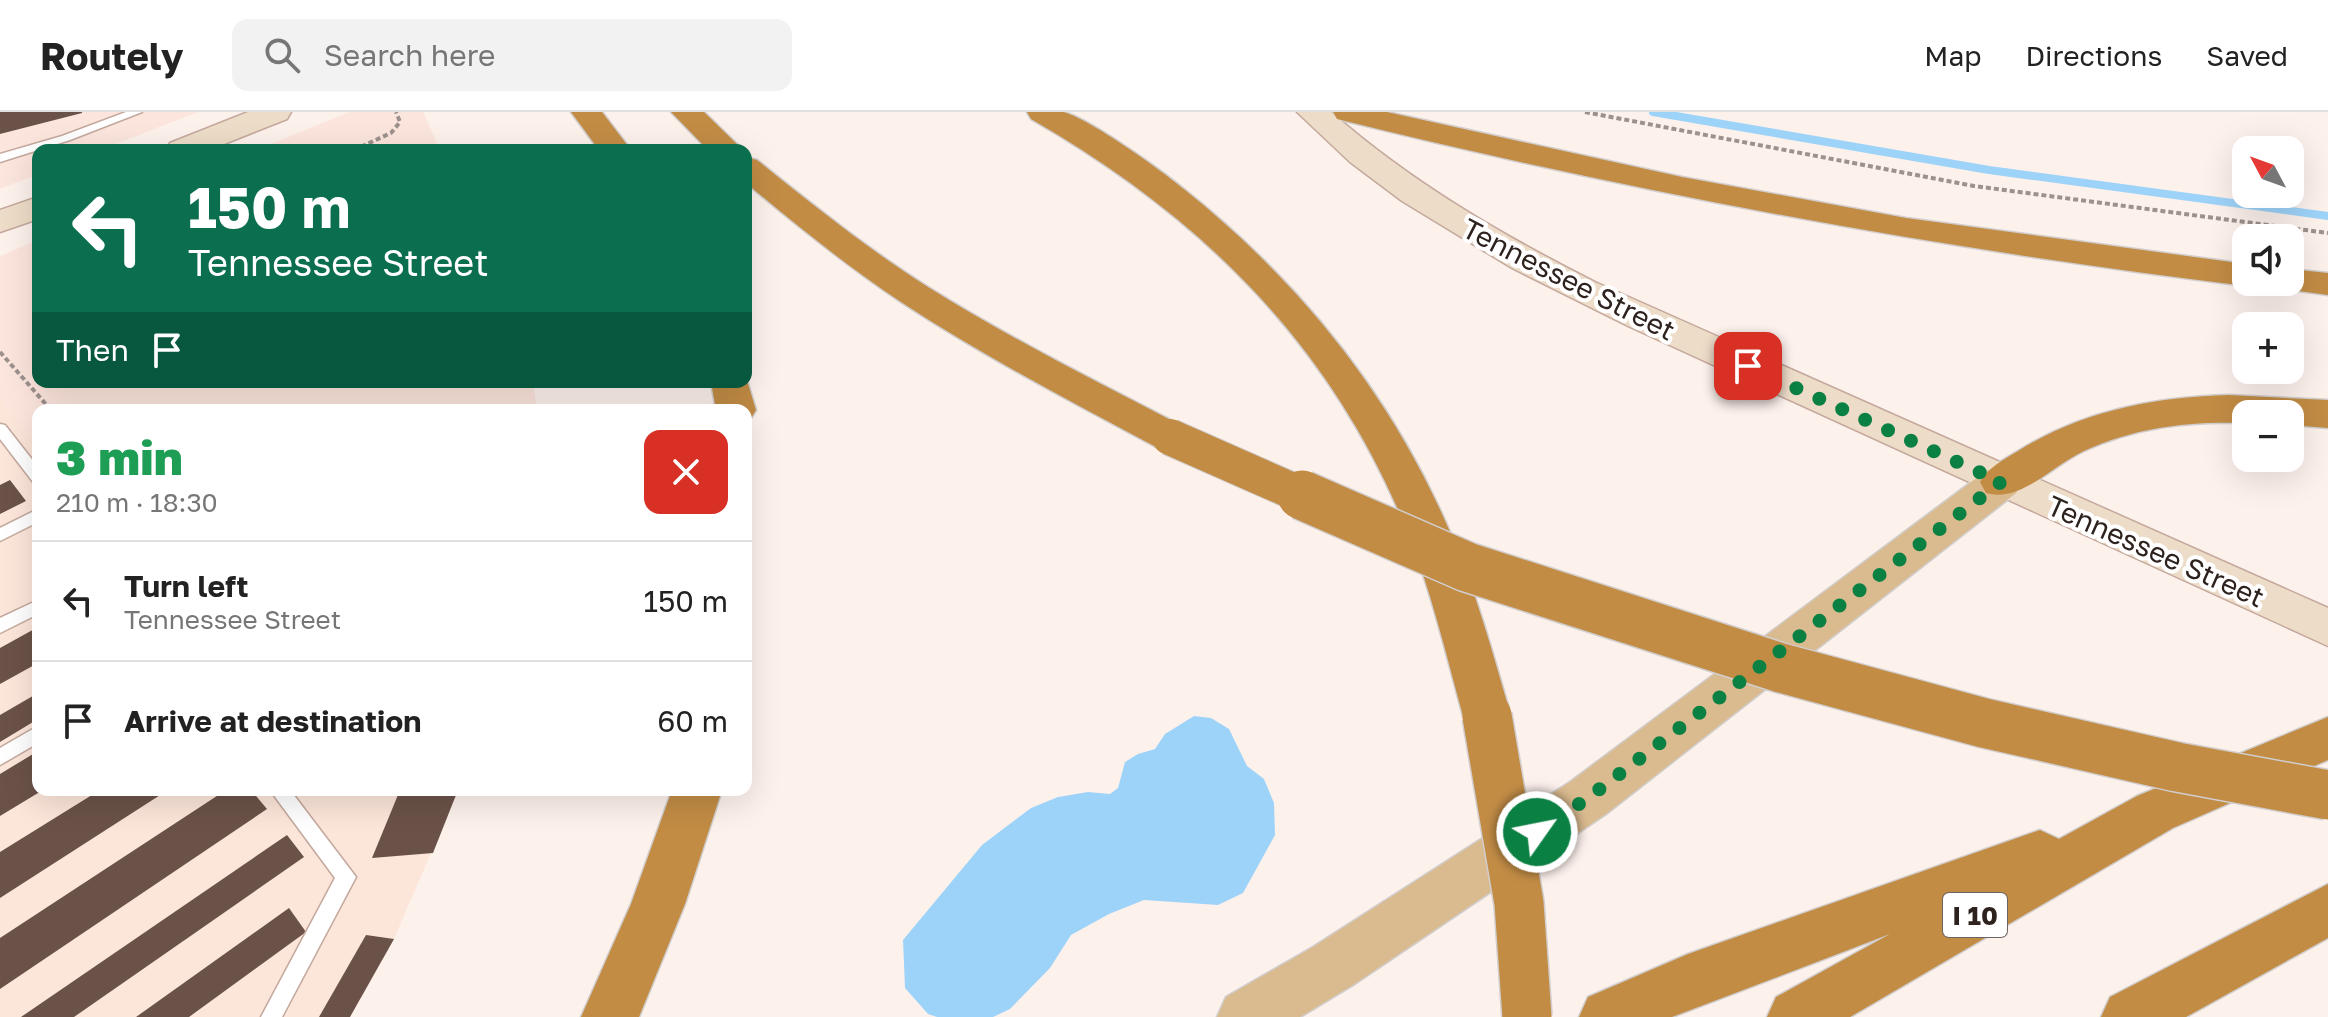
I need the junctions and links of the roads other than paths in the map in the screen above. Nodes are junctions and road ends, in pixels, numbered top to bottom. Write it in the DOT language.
graph roads {
  1 [pos="136,112"];
  2 [pos="276,112"];
  3 [pos="586,112"];
  4 [pos="686,112"];
  5 [pos="1042,112"];
  6 [pos="1312,112"];
  7 [pos="1348,112"];
  8 [pos="46,144"];
  9 [pos="196,144"];
  10 [pos="610,144"];
  11 [pos="721,144"];
  12 [pos="32,148"];
  13 [pos="0,158"];
  14 [pos="752,172"];
  15 [pos="32,209"];
  16 [pos="0,222"];
  17 [pos="2232,273"];
  18 [pos="2304,281"];
  19 [pos="2328,284"];
  20 [pos="2328,414"];
  21 [pos="0,429"];
  22 [pos="32,470"];
  23 [pos="2001,482"];
  24 [pos="32,518"];
  25 [pos="0,535"];
  26 [pos="32,609"];
  27 [pos="0,626"];
  28 [pos="2328,628"];
  29 [pos="32,738"];
  30 [pos="2328,738"];
  31 [pos="0,757"];
  32 [pos="2328,795"];
  33 [pos="284,796"];
  34 [pos="695,796"];
  35 [pos="2155,812"];
  36 [pos="2328,909"];
  37 [pos="271,1017"];
  38 [pos="610,1017"];
  39 [pos="1246,1017"];
  40 [pos="1527,1017"];
  41 [pos="1608,1017"];
  42 [pos="1796,1017"];
  43 [pos="2130,1017"];
  1 -- 8 [label="lane"];
  2 -- 9 [label="main road"];
  3 -- 10 [label="highway"];
  4 -- 11 [label="highway"];
  5 -- 40 [label="highway, bridge"];
  6 -- 23 [label="main road, Tennessee Street"];
  7 -- 17 [label="highway"];
  12 -- 13 [label="lane"];
  14 -- 32 [label="highway, bridge"];
  15 -- 16 [label="main road"];
  18 -- 19 [label="highway"];
  20 -- 23 [label="highway"];
  21 -- 22 [label="lane"];
  23 -- 28 [label="main road, Tennessee Street"];
  23 -- 39 [label="main road"];
  24 -- 25 [label="lane"];
  26 -- 27 [label="lane"];
  29 -- 31 [label="lane"];
  30 -- 35 [label="highway, I 10"];
  33 -- 37 [label="lane"];
  34 -- 38 [label="highway"];
  35 -- 41 [label="highway"];
  35 -- 42 [label="highway, I 10"];
  36 -- 43 [label="highway"];
}
